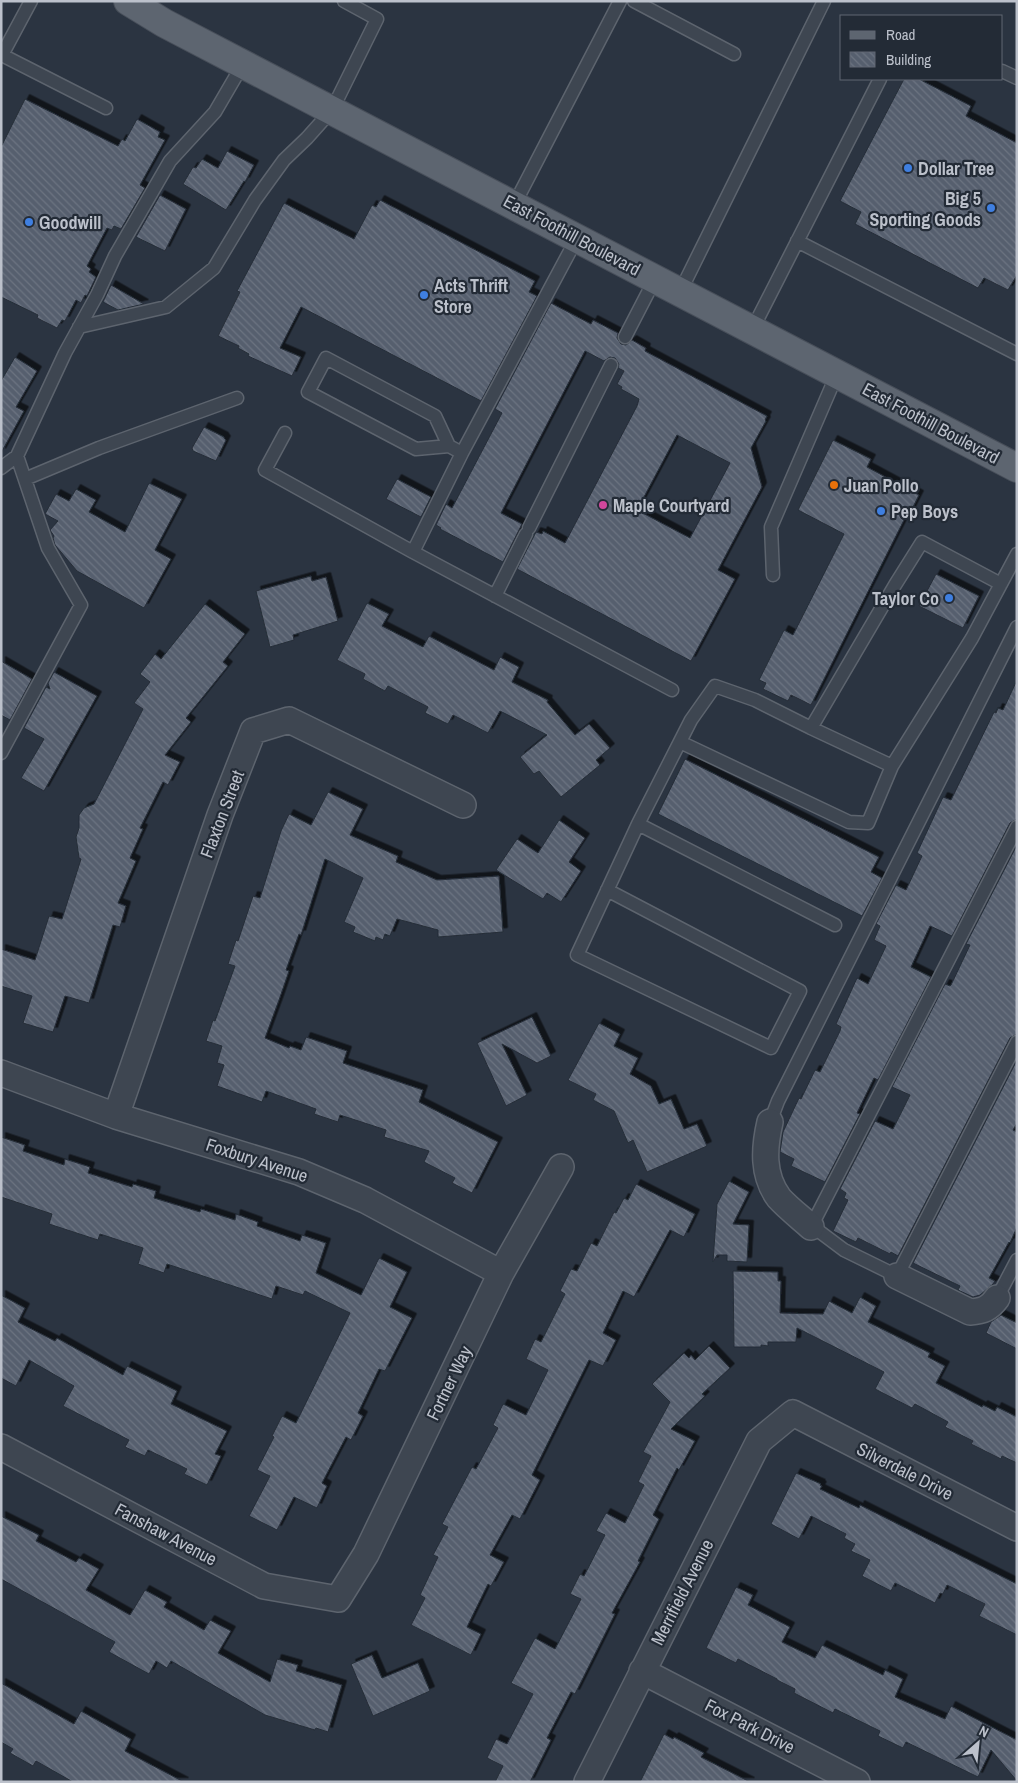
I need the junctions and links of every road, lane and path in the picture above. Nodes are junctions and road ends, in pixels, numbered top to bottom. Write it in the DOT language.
graph roads {
  1 [pos="31,1"];
  2 [pos="128,1"];
  3 [pos="344,1"];
  4 [pos="620,1"];
  5 [pos="634,1"];
  6 [pos="824,1"];
  7 [pos="734,54"];
  8 [pos="2,56"];
  9 [pos="242,64"];
  10 [pos="1003,71"];
  11 [pos="1017,78"];
  12 [pos="879,80"];
  13 [pos="106,108"];
  14 [pos="332,110"];
  15 [pos="514,205"];
  16 [pos="576,238"];
  17 [pos="797,241"];
  18 [pos="655,279"];
  19 [pos="680,292"];
  20 [pos="79,327"];
  21 [pos="752,330"];
  22 [pos="625,337"];
  23 [pos="1017,354"];
  24 [pos="611,364"];
  25 [pos="837,374"];
  26 [pos="237,398"];
  27 [pos="285,433"];
  28 [pos="449,446"];
  29 [pos="462,453"];
  30 [pos="17,456"];
  31 [pos="1,468"];
  32 [pos="1017,468"];
  33 [pos="25,479"];
  34 [pos="412,552"];
  35 [pos="1017,554"];
  36 [pos="773,575"];
  37 [pos="1001,584"];
  38 [pos="494,596"];
  39 [pos="1017,627"];
  40 [pos="672,690"];
  41 [pos="811,728"];
  42 [pos="680,742"];
  43 [pos="1,753"];
  44 [pos="892,766"];
  45 [pos="463,805"];
  46 [pos="638,824"];
  47 [pos="1017,826"];
  48 [pos="607,890"];
  49 [pos="835,924"];
  50 [pos="1017,1042"];
  51 [pos="1,1073"];
  52 [pos="116,1116"];
  53 [pos="770,1122"];
  54 [pos="561,1167"];
  55 [pos="811,1227"];
  56 [pos="1017,1260"];
  57 [pos="501,1273"];
  58 [pos="897,1276"];
  59 [pos="997,1298"];
  60 [pos="793,1413"];
  61 [pos="1,1447"];
  62 [pos="1017,1528"];
  63 [pos="338,1599"];
  64 [pos="642,1671"];
  65 [pos="587,1782"];
  66 [pos="858,1782"];
  1 -- 8 [label="lane"];
  2 -- 9 [label="main road, East Foothill Boulevard"];
  3 -- 14 [label="lane"];
  4 -- 15 [label="lane"];
  5 -- 7 [label="lane"];
  6 -- 19 [label="lane"];
  8 -- 13 [label="lane"];
  9 -- 14 [label="main road, East Foothill Boulevard"];
  9 -- 20 [label="lane"];
  10 -- 11 [label="lane"];
  12 -- 17 [label="lane"];
  14 -- 15 [label="main road, East Foothill Boulevard"];
  14 -- 20 [label="lane"];
  15 -- 16 [label="main road, East Foothill Boulevard"];
  16 -- 18 [label="main road, East Foothill Boulevard"];
  16 -- 29 [label="lane"];
  17 -- 21 [label="lane"];
  17 -- 23 [label="lane"];
  18 -- 19 [label="main road, East Foothill Boulevard"];
  18 -- 22 [label="lane"];
  19 -- 21 [label="main road, East Foothill Boulevard"];
  20 -- 30 [label="lane"];
  21 -- 25 [label="main road, East Foothill Boulevard"];
  24 -- 38 [label="lane"];
  25 -- 32 [label="main road, East Foothill Boulevard"];
  25 -- 36 [label="lane"];
  26 -- 33 [label="lane"];
  27 -- 34 [label="lane"];
  28 -- 28 [label="lane"];
  28 -- 29 [label="lane"];
  29 -- 34 [label="lane"];
  30 -- 31 [label="lane"];
  30 -- 33 [label="lane"];
  33 -- 43 [label="lane"];
  34 -- 38 [label="lane"];
  35 -- 37 [label="lane"];
  37 -- 41 [label="lane"];
  37 -- 44 [label="lane"];
  38 -- 40 [label="lane"];
  39 -- 53 [label="lane"];
  41 -- 42 [label="lane"];
  41 -- 44 [label="lane"];
  42 -- 44 [label="lane"];
  42 -- 46 [label="lane"];
  45 -- 52 [label="street, Flaxton Street"];
  46 -- 48 [label="lane"];
  46 -- 49 [label="lane"];
  47 -- 55 [label="lane"];
  48 -- 48 [label="lane"];
  50 -- 58 [label="lane"];
  51 -- 52 [label="street, Foxbury Avenue"];
  52 -- 57 [label="street, Foxbury Avenue"];
  53 -- 55 [label="street"];
  54 -- 57 [label="street, Fortner Way"];
  55 -- 58 [label="lane"];
  56 -- 59 [label="lane"];
  57 -- 63 [label="street, Fortner Way"];
  58 -- 59 [label="street"];
  60 -- 62 [label="street, Silverdale Drive"];
  60 -- 64 [label="street, Merrifield Avenue"];
  61 -- 63 [label="street, Fanshaw Avenue"];
  64 -- 65 [label="street, Merrifield Avenue"];
  64 -- 66 [label="street, Fox Park Drive"];
}
